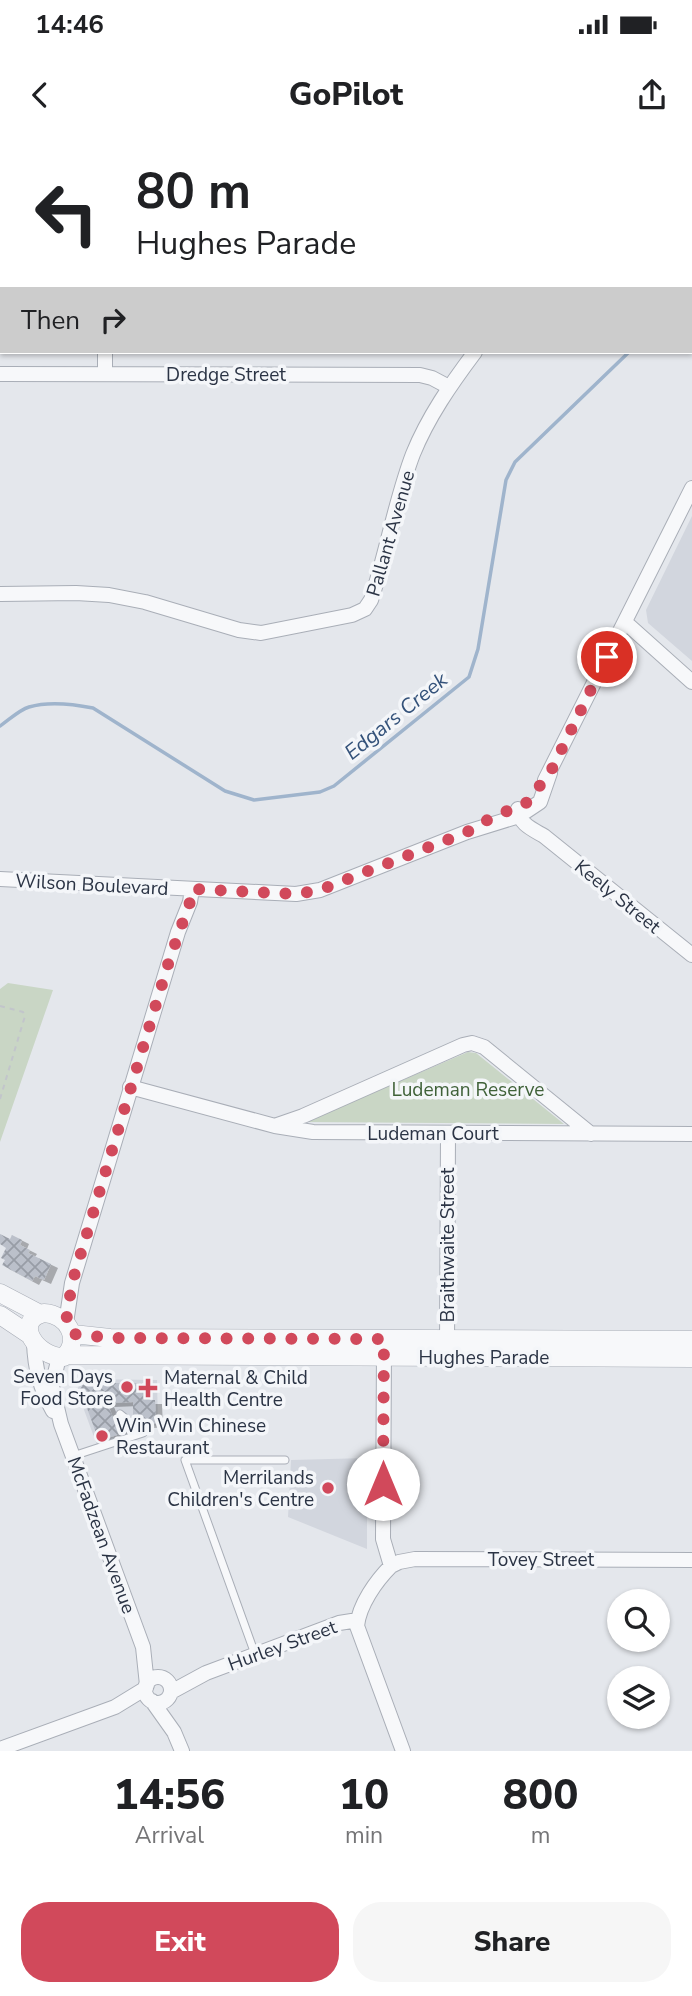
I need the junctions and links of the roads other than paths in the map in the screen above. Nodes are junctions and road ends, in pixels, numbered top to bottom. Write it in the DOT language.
graph roads {
  1 [pos="105,354"];
  2 [pos="473,354"];
  3 [pos="0,374"];
  4 [pos="105,374"];
  5 [pos="449,387"];
  6 [pos="692,488"];
  7 [pos="0,594"];
  8 [pos="625,622"];
  9 [pos="692,682"];
  10 [pos="521,812"];
  11 [pos="0,879"];
  12 [pos="176,888"];
  13 [pos="192,889"];
  14 [pos="178,932"];
  15 [pos="692,955"];
  16 [pos="130,1087"];
  17 [pos="275,1126"];
  18 [pos="448,1133"];
  19 [pos="591,1134"];
  20 [pos="692,1134"];
  21 [pos="0,1293"];
  22 [pos="0,1315"];
  23 [pos="57,1321"];
  24 [pos="32,1339"];
  25 [pos="447,1339"];
  26 [pos="692,1340"];
  27 [pos="384,1348"];
  28 [pos="63,1356"];
  29 [pos="447,1357"];
  30 [pos="692,1358"];
  31 [pos="120,1414"];
  32 [pos="61,1424"];
  33 [pos="73,1456"];
  34 [pos="285,1460"];
  35 [pos="692,1560"];
  36 [pos="391,1566"];
  37 [pos="358,1620"];
  38 [pos="143,1647"];
  39 [pos="255,1654"];
  40 [pos="168,1686"];
  41 [pos="149,1694"];
  42 [pos="174,1732"];
  43 [pos="0,1749"];
  44 [pos="182,1751"];
  45 [pos="402,1751"];
  1 -- 4 [label="street"];
  2 -- 5 [label="street, Pallant Avenue"];
  3 -- 4 [label="street, Dredge Street"];
  4 -- 5 [label="street, Dredge Street"];
  5 -- 7 [label="street, Pallant Avenue"];
  6 -- 8 [label="street, Wilson Boulevard"];
  8 -- 9 [label="street"];
  8 -- 10 [label="street, Wilson Boulevard"];
  10 -- 13 [label="street, Wilson Boulevard"];
  10 -- 15 [label="street, Keely Street"];
  11 -- 12 [label="street, Wilson Boulevard"];
  12 -- 13 [label="street, Wilson Boulevard"];
  12 -- 14 [label="street"];
  13 -- 14 [label="street"];
  14 -- 16 [label="street"];
  16 -- 17 [label="street, Ludeman Court"];
  16 -- 23 [label="street"];
  17 -- 18 [label="street, Ludeman Court"];
  17 -- 19 [label="street"];
  18 -- 19 [label="street, Ludeman Court"];
  18 -- 25 [label="street, Braithwaite Street"];
  19 -- 20 [label="street, Ludeman Court"];
  21 -- 23 [label="street, Hughes Parade"];
  22 -- 24 [label="street"];
  23 -- 24 [label="street"];
  23 -- 27 [label="street, Hughes Parade"];
  23 -- 28 [label="street"];
  24 -- 28 [label="street"];
  24 -- 32 [label="street, McFadzean Avenue"];
  25 -- 26 [label="street, Hughes Parade"];
  25 -- 27 [label="street, Hughes Parade"];
  25 -- 29 [label="street, Braithwaite Street"];
  27 -- 28 [label="street, Hughes Parade"];
  27 -- 29 [label="street, Hughes Parade"];
  27 -- 36 [label="street"];
  28 -- 32 [label="street, McFadzean Avenue"];
  29 -- 30 [label="street, Hughes Parade"];
  31 -- 33 [label="lane"];
  32 -- 33 [label="street, McFadzean Avenue"];
  33 -- 38 [label="street, McFadzean Avenue"];
  34 -- 39 [label="lane"];
  35 -- 36 [label="street, Tovey Street"];
  36 -- 37 [label="street"];
  37 -- 39 [label="street, Hurley Street"];
  37 -- 45 [label="street"];
  38 -- 40 [label="street, McFadzean Avenue"];
  38 -- 41 [label="street, McFadzean Avenue"];
  39 -- 40 [label="street, Hurley Street"];
  40 -- 41 [label="street"];
  40 -- 41 [label="street"];
  40 -- 42 [label="street, McFadzean Avenue"];
  41 -- 42 [label="street, McFadzean Avenue"];
  41 -- 43 [label="street"];
  42 -- 44 [label="street, McFadzean Avenue"];
}
